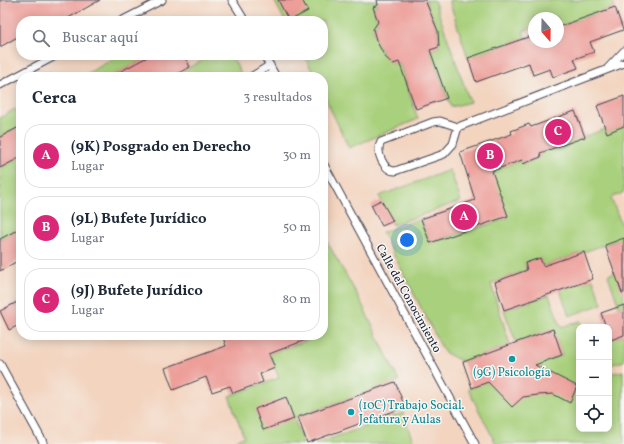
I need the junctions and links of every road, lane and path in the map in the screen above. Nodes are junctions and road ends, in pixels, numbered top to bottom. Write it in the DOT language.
graph roads {
  1 [pos="162,0"];
  2 [pos="232,0"];
  3 [pos="131,16"];
  4 [pos="242,16"];
  5 [pos="624,51"];
  6 [pos="48,60"];
  7 [pos="267,60"];
  8 [pos="624,63"];
  9 [pos="270,65"];
  10 [pos="608,68"];
  11 [pos="25,72"];
  12 [pos="259,72"];
  13 [pos="274,72"];
  14 [pos="16,77"];
  15 [pos="0,85"];
  16 [pos="458,127"];
  17 [pos="328,172"];
  18 [pos="0,364"];
  19 [pos="2,372"];
  20 [pos="43,442"];
  21 [pos="475,444"];
  1 -- 3 [label="lane"];
  2 -- 4 [label="lane"];
  5 -- 10 [label="lane"];
  6 -- 11 [label="lane"];
  7 -- 9 [label="lane"];
  8 -- 10 [label="lane"];
  9 -- 12 [label="lane"];
  9 -- 13 [label="lane"];
  10 -- 16 [label="lane"];
  14 -- 15 [label="lane"];
  16 -- 16 [label="lane"];
  17 -- 21 [label="lane, Calle del Conocimiento"];
  18 -- 19 [label="lane"];
  19 -- 20 [label="lane"];
}
